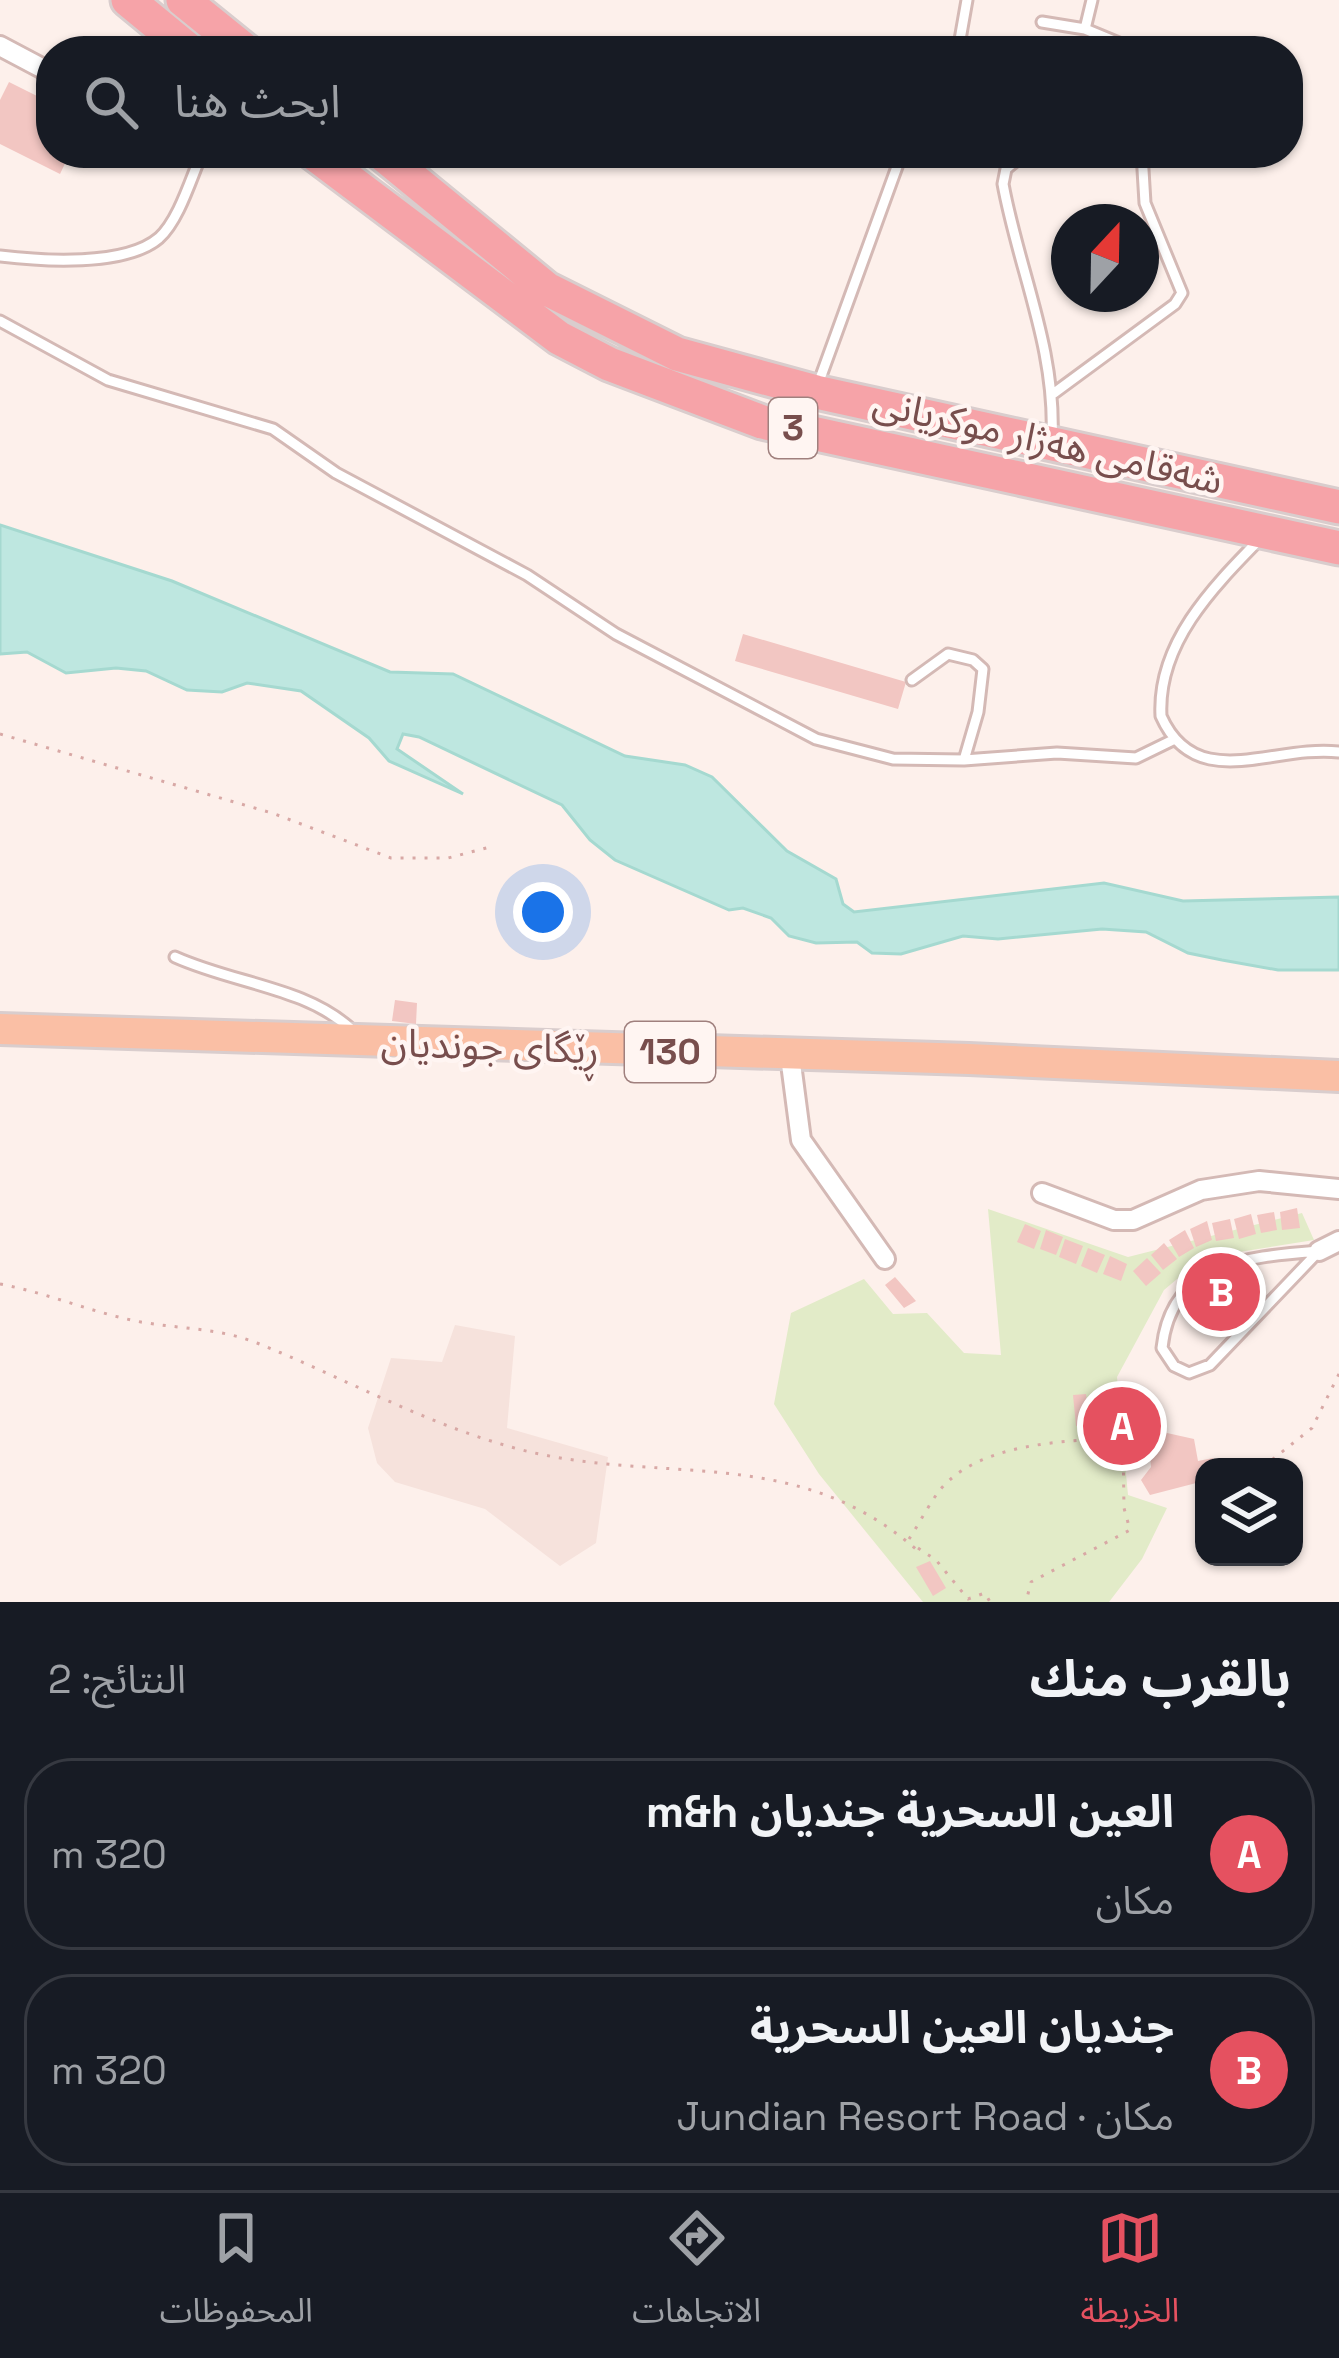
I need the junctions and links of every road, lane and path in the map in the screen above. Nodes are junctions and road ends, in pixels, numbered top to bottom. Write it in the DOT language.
graph roads {
  1 [pos="128,0"];
  2 [pos="183,0"];
  3 [pos="967,0"];
  4 [pos="1092,0"];
  5 [pos="1042,22"];
  6 [pos="1085,29"];
  7 [pos="172,36"];
  8 [pos="227,36"];
  9 [pos="961,36"];
  10 [pos="1102,36"];
  11 [pos="0,46"];
  12 [pos="36,65"];
  13 [pos="194,168"];
  14 [pos="333,168"];
  15 [pos="399,168"];
  16 [pos="897,168"];
  17 [pos="1008,168"];
  18 [pos="1143,168"];
  19 [pos="0,256"];
  20 [pos="0,321"];
  21 [pos="816,392"];
  22 [pos="1054,393"];
  23 [pos="1052,440"];
  24 [pos="1339,507"];
  25 [pos="1267,532"];
  26 [pos="1339,548"];
  27 [pos="912,680"];
  28 [pos="0,734"];
  29 [pos="1174,739"];
  30 [pos="1339,750"];
  31 [pos="964,760"];
  32 [pos="494,847"];
  33 [pos="176,957"];
  34 [pos="1,1030"];
  35 [pos="364,1041"];
  36 [pos="790,1056"];
  37 [pos="1339,1076"];
  38 [pos="1339,1190"];
  39 [pos="1042,1193"];
  40 [pos="1339,1241"];
  41 [pos="1319,1251"];
  42 [pos="885,1259"];
  43 [pos="0,1284"];
  44 [pos="1339,1374"];
  45 [pos="1274,1458"];
  46 [pos="908,1541"];
  47 [pos="918,1551"];
  48 [pos="990,1602"];
  49 [pos="1026,1602"];
  1 -- 7 [label="highway"];
  2 -- 8 [label="highway"];
  3 -- 9 [label="lane"];
  4 -- 6 [label="lane"];
  5 -- 6 [label="lane"];
  6 -- 10 [label="lane"];
  11 -- 12 [label="street"];
  13 -- 19 [label="lane"];
  14 -- 25 [label="highway, شەقامی ھەژار موکریانی / 3"];
  15 -- 21 [label="highway, شەقامی ھەژار موکریانی / 3"];
  16 -- 21 [label="lane"];
  17 -- 22 [label="lane"];
  18 -- 22 [label="lane"];
  20 -- 31 [label="lane"];
  21 -- 23 [label="highway, شەقامی ھەژار موکریانی / 3"];
  22 -- 23 [label="lane"];
  23 -- 24 [label="highway, شەقامی ھەژار موکریانی / 3"];
  25 -- 26 [label="highway, شەقامی ھەژار موکریانی / 3"];
  25 -- 29 [label="lane"];
  27 -- 31 [label="lane"];
  28 -- 32 [label="path"];
  29 -- 30 [label="lane"];
  29 -- 31 [label="lane"];
  33 -- 35 [label="lane"];
  34 -- 35 [label="main road, ڕێگای جوندیان / 130"];
  35 -- 36 [label="main road, ڕێگای جوندیان / 130"];
  36 -- 37 [label="main road, ڕێگای جوندیان / 130"];
  36 -- 42 [label="street"];
  38 -- 39 [label="street"];
  40 -- 41 [label="street"];
  41 -- 41 [label="lane"];
  43 -- 46 [label="path"];
  44 -- 45 [label="path"];
  46 -- 47 [label="path"];
  46 -- 48 [label="path"];
  46 -- 49 [label="path"];
}
